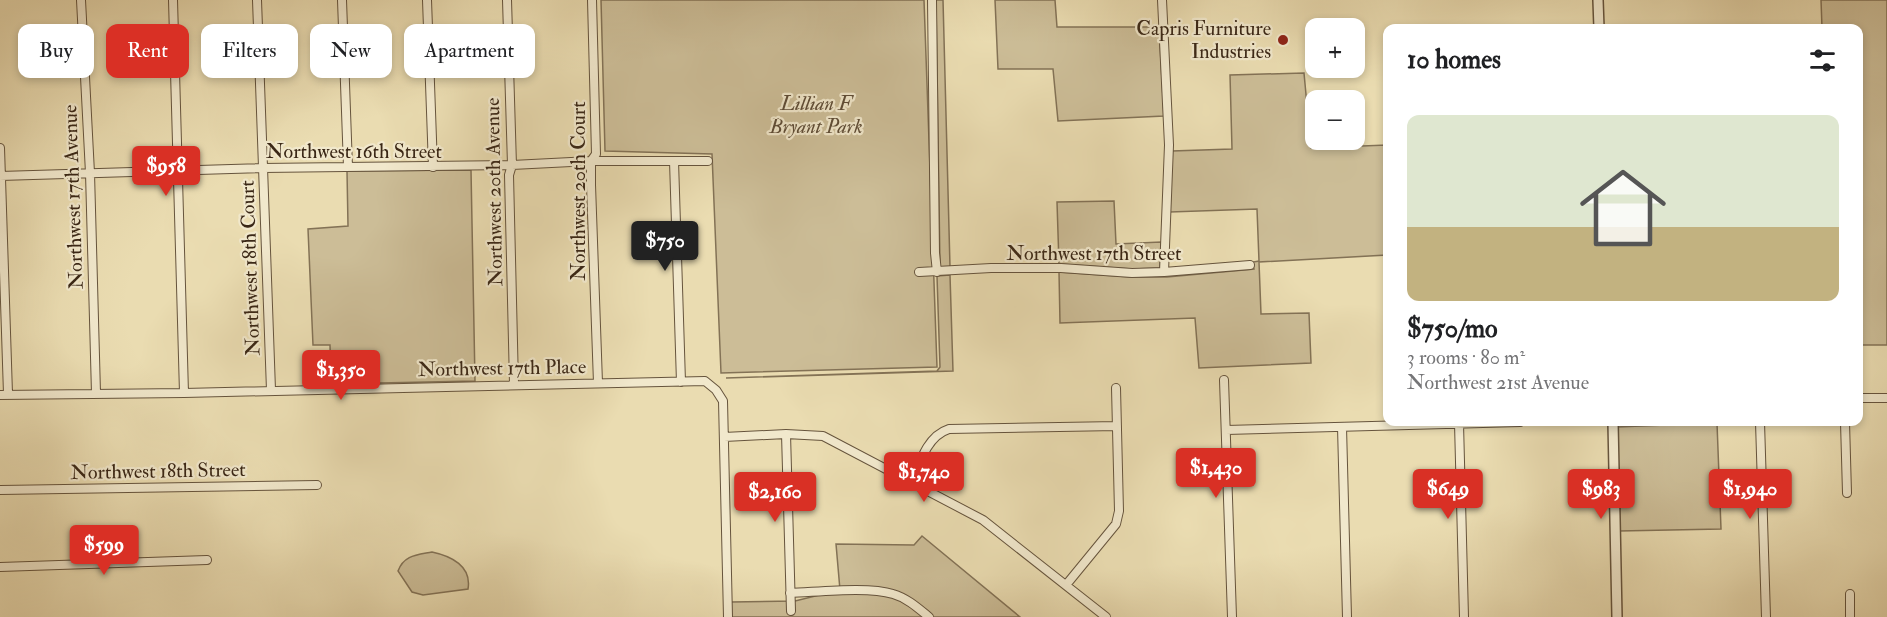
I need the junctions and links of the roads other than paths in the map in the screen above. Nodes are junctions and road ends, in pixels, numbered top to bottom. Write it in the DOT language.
graph roads {
  1 [pos="81,0"];
  2 [pos="173,0"];
  3 [pos="257,0"];
  4 [pos="342,0"];
  5 [pos="427,0"];
  6 [pos="507,0"];
  7 [pos="592,0"];
  8 [pos="932,0"];
  9 [pos="1162,0"];
  10 [pos="1598,0"];
  11 [pos="1599,24"];
  12 [pos="0,148"];
  13 [pos="591,161"];
  14 [pos="674,161"];
  15 [pos="708,161"];
  16 [pos="512,165"];
  17 [pos="348,167"];
  18 [pos="433,167"];
  19 [pos="263,168"];
  20 [pos="178,171"];
  21 [pos="90,173"];
  22 [pos="0,176"];
  23 [pos="1250,265"];
  24 [pos="919,272"];
  25 [pos="937,272"];
  26 [pos="1164,272"];
  27 [pos="1224,380"];
  28 [pos="681,382"];
  29 [pos="598,383"];
  30 [pos="514,384"];
  31 [pos="1116,388"];
  32 [pos="271,390"];
  33 [pos="96,393"];
  34 [pos="184,393"];
  35 [pos="4,394"];
  36 [pos="1863,398"];
  37 [pos="1887,398"];
  38 [pos="1117,426"];
  39 [pos="1389,426"];
  40 [pos="1459,426"];
  41 [pos="1613,426"];
  42 [pos="1760,426"];
  43 [pos="1845,426"];
  44 [pos="1342,428"];
  45 [pos="1226,430"];
  46 [pos="786,434"];
  47 [pos="724,437"];
  48 [pos="912,483"];
  49 [pos="317,484"];
  50 [pos="0,490"];
  51 [pos="1847,493"];
  52 [pos="207,560"];
  53 [pos="0,567"];
  54 [pos="1066,585"];
  55 [pos="790,593"];
  56 [pos="1850,594"];
  57 [pos="791,611"];
  58 [pos="728,617"];
  59 [pos="929,617"];
  60 [pos="1106,617"];
  61 [pos="1232,617"];
  62 [pos="1347,617"];
  63 [pos="1464,617"];
  64 [pos="1617,617"];
  65 [pos="1766,617"];
  66 [pos="1850,617"];
  1 -- 21 [label="street, Northwest 17th Avenue"];
  2 -- 20 [label="street"];
  3 -- 19 [label="street, Northwest 18th Court"];
  4 -- 17 [label="street"];
  5 -- 18 [label="street"];
  6 -- 16 [label="street, Northwest 20th Avenue"];
  7 -- 13 [label="street, Northwest 20th Court"];
  8 -- 25 [label="street"];
  9 -- 26 [label="street"];
  10 -- 11 [label="street"];
  12 -- 22 [label="street"];
  13 -- 14 [label="street, Northwest 16th Street"];
  13 -- 16 [label="street, Northwest 16th Street"];
  13 -- 29 [label="street, Northwest 20th Court"];
  14 -- 15 [label="street, Northwest 16th Street"];
  14 -- 28 [label="street"];
  16 -- 18 [label="street, Northwest 16th Street"];
  16 -- 30 [label="street, Northwest 20th Avenue"];
  17 -- 18 [label="street, Northwest 16th Street"];
  17 -- 19 [label="street, Northwest 16th Street"];
  19 -- 20 [label="street, Northwest 16th Street"];
  19 -- 32 [label="street, Northwest 18th Court"];
  20 -- 21 [label="street, Northwest 16th Street"];
  20 -- 34 [label="street"];
  21 -- 22 [label="street, Northwest 16th Street"];
  21 -- 33 [label="street, Northwest 17th Avenue"];
  22 -- 35 [label="street"];
  23 -- 26 [label="street, Northwest 17th Street"];
  24 -- 25 [label="street, Northwest 17th Street"];
  25 -- 26 [label="street, Northwest 17th Street"];
  27 -- 45 [label="street"];
  28 -- 29 [label="street, Northwest 17th Place"];
  28 -- 47 [label="street, Northwest 17th Place"];
  29 -- 30 [label="street, Northwest 17th Place"];
  30 -- 32 [label="street, Northwest 17th Place"];
  31 -- 38 [label="street"];
  32 -- 34 [label="street, Northwest 17th Place"];
  33 -- 34 [label="street, Northwest 17th Place"];
  33 -- 35 [label="street, Northwest 17th Place"];
  36 -- 37 [label="street"];
  38 -- 48 [label="street"];
  38 -- 54 [label="street"];
  39 -- 44 [label="street"];
  40 -- 63 [label="street"];
  41 -- 64 [label="street"];
  42 -- 65 [label="street"];
  43 -- 51 [label="street"];
  44 -- 45 [label="street"];
  44 -- 62 [label="street"];
  45 -- 61 [label="street"];
  46 -- 47 [label="street"];
  46 -- 48 [label="street"];
  46 -- 55 [label="street"];
  47 -- 58 [label="street, Northwest 17th Place"];
  48 -- 54 [label="street"];
  49 -- 50 [label="street, Northwest 18th Street"];
  52 -- 53 [label="street"];
  54 -- 60 [label="street"];
  55 -- 57 [label="street"];
  55 -- 59 [label="street"];
  56 -- 66 [label="street"];
}
